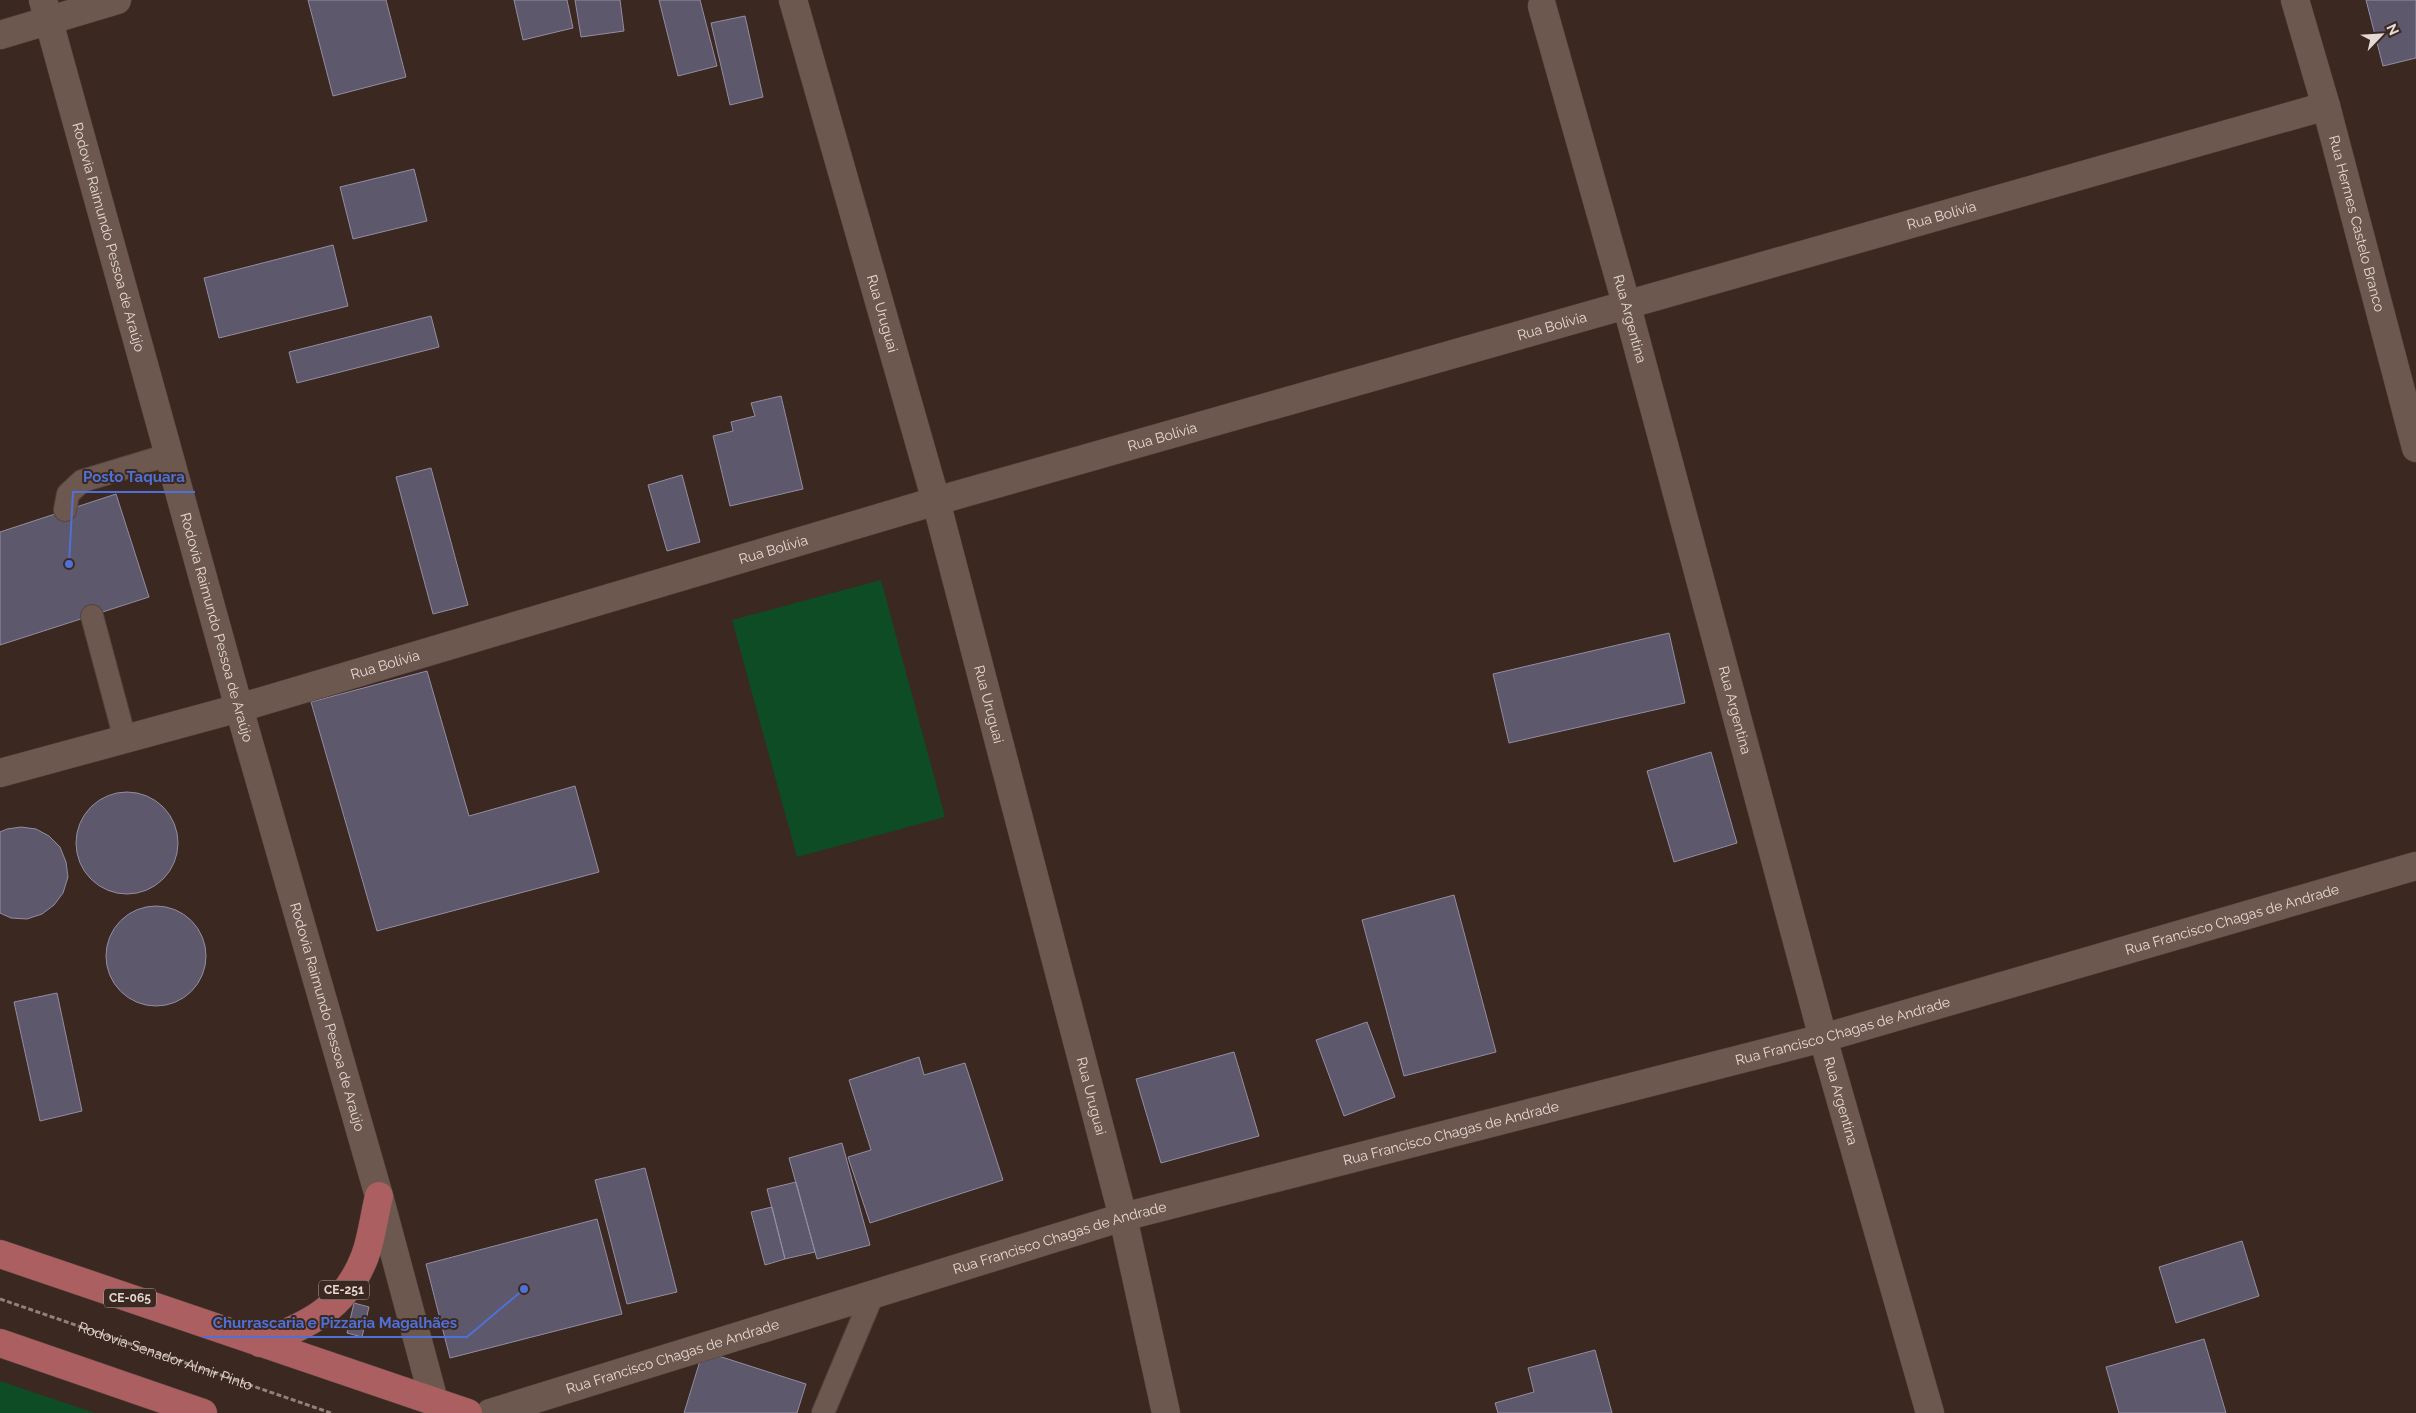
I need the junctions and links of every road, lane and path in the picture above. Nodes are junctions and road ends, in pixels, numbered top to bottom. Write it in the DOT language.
graph roads {
  1 [pos="117,0"];
  2 [pos="793,0"];
  3 [pos="2295,0"];
  4 [pos="1542,6"];
  5 [pos="46,10"];
  6 [pos="0,35"];
  7 [pos="2326,106"];
  8 [pos="1626,303"];
  9 [pos="2416,448"];
  10 [pos="168,455"];
  11 [pos="936,500"];
  12 [pos="65,510"];
  13 [pos="92,616"];
  14 [pos="239,708"];
  15 [pos="125,739"];
  16 [pos="0,773"];
  17 [pos="2416,866"];
  18 [pos="1823,1038"];
  19 [pos="379,1196"];
  20 [pos="1122,1217"];
  21 [pos="0,1254"];
  22 [pos="873,1294"];
  23 [pos="0,1299"];
  24 [pos="0,1343"];
  25 [pos="260,1343"];
  26 [pos="434,1401"];
  27 [pos="203,1413"];
  28 [pos="331,1413"];
  29 [pos="468,1413"];
  30 [pos="490,1413"];
  31 [pos="823,1413"];
  32 [pos="1166,1413"];
  33 [pos="1930,1413"];
  1 -- 5 [label="street"];
  2 -- 11 [label="street, Rua Uruguai"];
  3 -- 7 [label="street, Rua Hermes Castelo Branco"];
  4 -- 8 [label="street, Rua Argentina"];
  5 -- 6 [label="street"];
  5 -- 10 [label="street, Rodovia Raimundo Pessoa de Araújo / CE-251"];
  7 -- 8 [label="street, Rua Bolívia"];
  7 -- 9 [label="street, Rua Hermes Castelo Branco"];
  8 -- 11 [label="street, Rua Bolívia"];
  8 -- 18 [label="street, Rua Argentina"];
  10 -- 12 [label="lane"];
  10 -- 14 [label="street, Rodovia Raimundo Pessoa de Araújo / CE-251"];
  11 -- 14 [label="street, Rua Bolívia"];
  11 -- 20 [label="street, Rua Uruguai"];
  13 -- 15 [label="lane"];
  14 -- 15 [label="street, Rua Bolívia"];
  14 -- 19 [label="street, Rodovia Raimundo Pessoa de Araújo / CE-251"];
  15 -- 16 [label="street, Rua Bolívia"];
  17 -- 18 [label="street, Rua Francisco Chagas de Andrade"];
  18 -- 20 [label="street, Rua Francisco Chagas de Andrade"];
  18 -- 33 [label="street, Rua Argentina"];
  19 -- 25 [label="main road, Rodovia Raimundo Pessoa de Araújo / CE-251"];
  19 -- 26 [label="street, Rodovia Raimundo Pessoa de Araújo / CE-251"];
  20 -- 22 [label="street, Rua Francisco Chagas de Andrade"];
  20 -- 32 [label="street, Rua Uruguai"];
  21 -- 25 [label="main road, CE-065"];
  22 -- 30 [label="street, Rua Francisco Chagas de Andrade"];
  22 -- 31 [label="lane"];
  23 -- 28 [label="path, Rodovia Senador Almir Pinto"];
  24 -- 27 [label="main road"];
  25 -- 26 [label="main road, CE-065"];
  26 -- 29 [label="main road, CE-065"];
}
